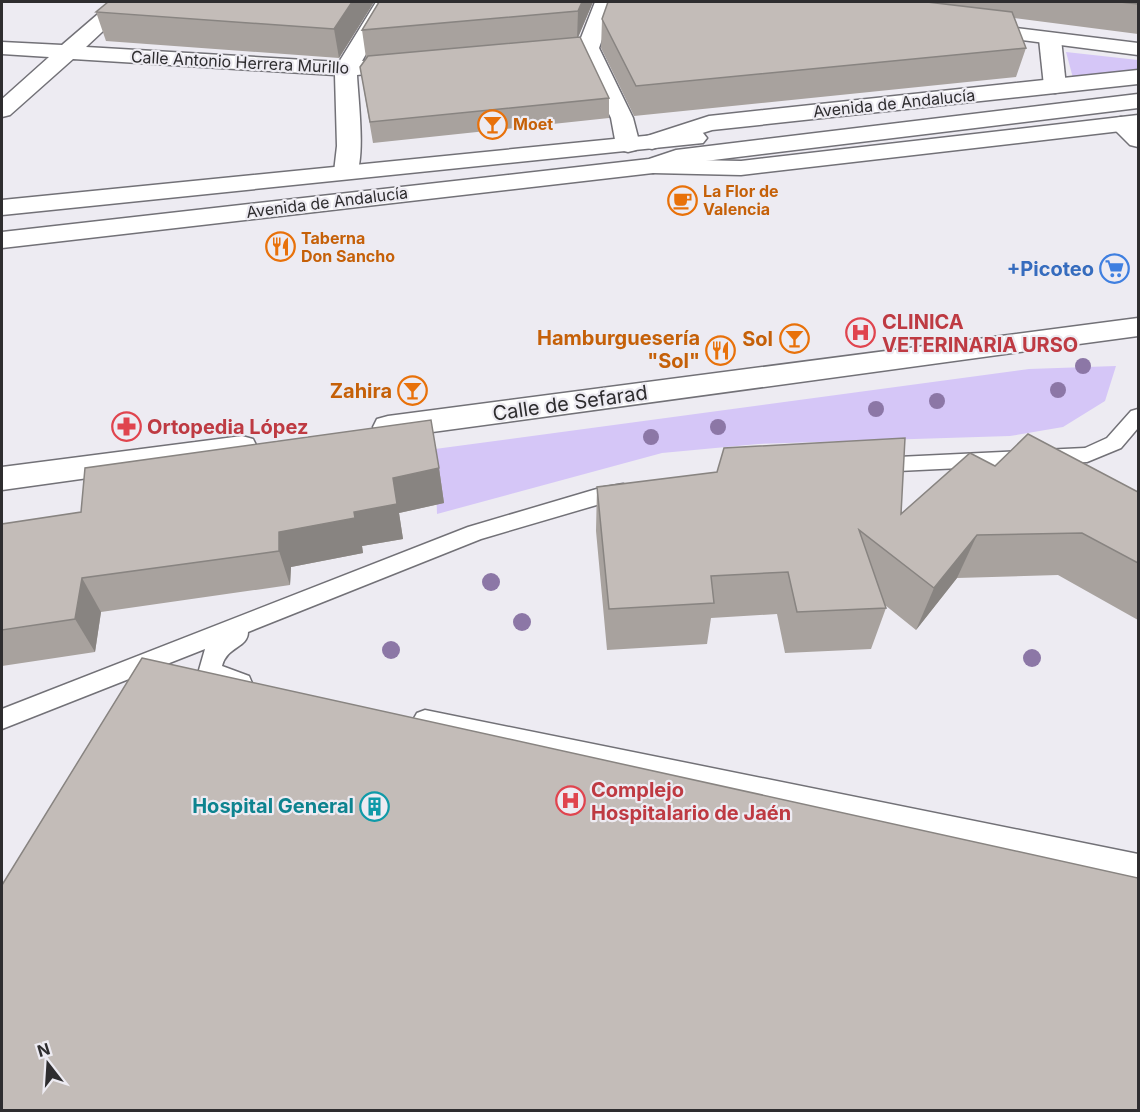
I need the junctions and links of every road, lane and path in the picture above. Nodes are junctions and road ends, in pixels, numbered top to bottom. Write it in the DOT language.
graph roads {
  1 [pos="124,2"];
  2 [pos="387,2"];
  3 [pos="605,2"];
  4 [pos="950,26"];
  5 [pos="1050,39"];
  6 [pos="2,48"];
  7 [pos="588,48"];
  8 [pos="1138,49"];
  9 [pos="565,50"];
  10 [pos="70,51"];
  11 [pos="426,62"];
  12 [pos="346,69"];
  13 [pos="1138,76"];
  14 [pos="1055,86"];
  15 [pos="1138,88"];
  16 [pos="1138,101"];
  17 [pos="2,110"];
  18 [pos="1133,129"];
  19 [pos="645,151"];
  20 [pos="346,171"];
  21 [pos="2,208"];
  22 [pos="2,240"];
  23 [pos="1138,327"];
  24 [pos="1138,416"];
  25 [pos="357,431"];
  26 [pos="274,442"];
  27 [pos="862,466"];
  28 [pos="2,479"];
  29 [pos="645,488"];
  30 [pos="257,619"];
  31 [pos="260,687"];
  32 [pos="400,715"];
  33 [pos="2,719"];
  34 [pos="1138,866"];
  1 -- 10 [label="street"];
  2 -- 12 [label="street"];
  3 -- 7 [label="street"];
  4 -- 5 [label="street"];
  5 -- 8 [label="street"];
  5 -- 14 [label="street"];
  6 -- 10 [label="street, Calle Antonio Herrera Murillo"];
  7 -- 9 [label="street"];
  7 -- 19 [label="street"];
  10 -- 12 [label="street, Calle Antonio Herrera Murillo"];
  10 -- 17 [label="street"];
  11 -- 12 [label="street, Calle Antonio Herrera Murillo"];
  12 -- 20 [label="street"];
  13 -- 14 [label="street, Avenida de Andalucía"];
  14 -- 19 [label="street, Avenida de Andalucía"];
  15 -- 19 [label="street, Avenida de Andalucía"];
  16 -- 19 [label="street, Avenida de Andalucía"];
  18 -- 19 [label="street, Avenida de Andalucía"];
  19 -- 20 [label="street, Avenida de Andalucía"];
  19 -- 22 [label="street, Avenida de Andalucía"];
  20 -- 21 [label="street, Avenida de Andalucía"];
  23 -- 25 [label="street, Calle de Sefarad"];
  24 -- 27 [label="lane"];
  26 -- 28 [label="street"];
  29 -- 30 [label="lane"];
  30 -- 31 [label="lane"];
  30 -- 33 [label="lane"];
  32 -- 34 [label="lane"];
}
